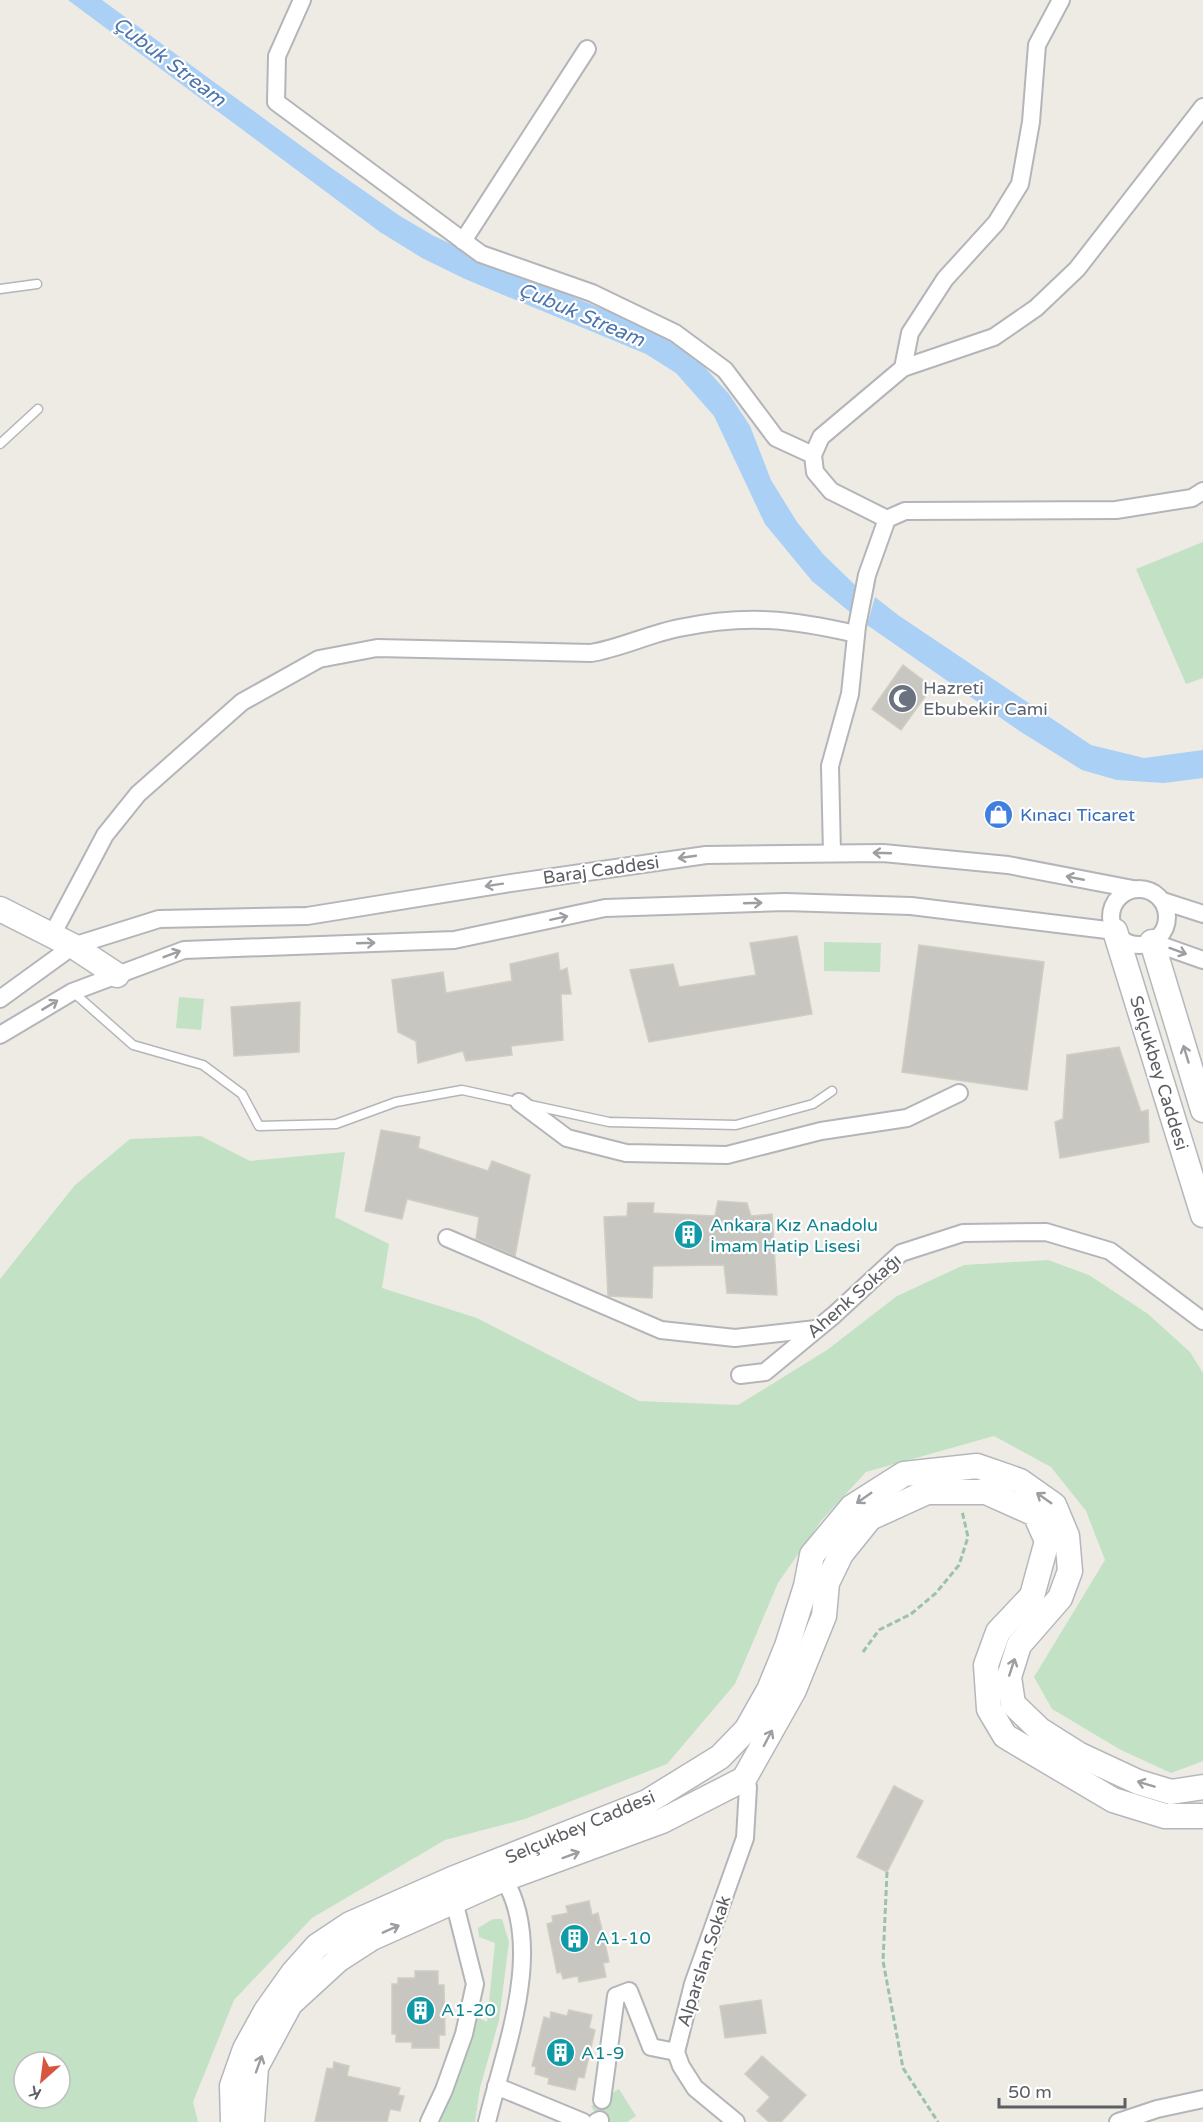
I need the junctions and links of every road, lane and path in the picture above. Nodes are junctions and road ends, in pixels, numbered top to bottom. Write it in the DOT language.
graph roads {
  1 [pos="302,0"];
  2 [pos="1061,0"];
  3 [pos="588,49"];
  4 [pos="1203,107"];
  5 [pos="463,241"];
  6 [pos="37,284"];
  7 [pos="0,289"];
  8 [pos="903,368"];
  9 [pos="38,410"];
  10 [pos="0,444"];
  11 [pos="813,455"];
  12 [pos="1203,491"];
  13 [pos="887,519"];
  14 [pos="856,630"];
  15 [pos="832,853"];
  16 [pos="1133,890"];
  17 [pos="1163,901"];
  18 [pos="0,909"];
  19 [pos="1203,914"];
  20 [pos="1115,931"];
  21 [pos="62,941"];
  22 [pos="1152,942"];
  23 [pos="1203,960"];
  24 [pos="117,975"];
  25 [pos="72,992"];
  26 [pos="0,999"];
  27 [pos="0,1035"];
  28 [pos="832,1090"];
  29 [pos="958,1093"];
  30 [pos="519,1102"];
  31 [pos="1203,1110"];
  32 [pos="1203,1215"];
  33 [pos="447,1238"];
  34 [pos="1203,1321"];
  35 [pos="817,1329"];
  36 [pos="740,1375"];
  37 [pos="954,1492"];
  38 [pos="863,1652"];
  39 [pos="744,1779"];
  40 [pos="1203,1787"];
  41 [pos="1203,1816"];
  42 [pos="887,1872"];
  43 [pos="504,1879"];
  44 [pos="454,1901"];
  45 [pos="676,2052"];
  46 [pos="495,2086"];
  47 [pos="1203,2099"];
  48 [pos="602,2100"];
  49 [pos="593,2121"];
  50 [pos="233,2122"];
  51 [pos="252,2122"];
  52 [pos="429,2122"];
  53 [pos="487,2122"];
  54 [pos="736,2122"];
  55 [pos="938,2122"];
  56 [pos="1118,2122"];
  1 -- 5 [label="street"];
  2 -- 8 [label="street"];
  3 -- 5 [label="street"];
  4 -- 8 [label="street"];
  5 -- 11 [label="street"];
  6 -- 7 [label="lane"];
  8 -- 11 [label="street"];
  9 -- 10 [label="lane"];
  11 -- 13 [label="street"];
  12 -- 13 [label="street"];
  13 -- 14 [label="street"];
  14 -- 15 [label="street"];
  14 -- 21 [label="street"];
  16 -- 15 [label="street, Baraj Caddesi, one-way"];
  15 -- 21 [label="street, Baraj Caddesi, one-way"];
  16 -- 17 [label="street"];
  16 -- 20 [label="street"];
  17 -- 19 [label="street"];
  17 -- 22 [label="street"];
  18 -- 21 [label="street"];
  20 -- 22 [label="street"];
  24 -- 20 [label="street, one-way"];
  20 -- 32 [label="street, Selçukbey Caddesi"];
  21 -- 24 [label="street"];
  21 -- 26 [label="street"];
  22 -- 23 [label="street, one-way"];
  31 -- 22 [label="street, Selçukbey Caddesi, one-way"];
  24 -- 25 [label="street"];
  27 -- 25 [label="street, one-way"];
  25 -- 30 [label="lane"];
  28 -- 30 [label="lane"];
  29 -- 30 [label="street"];
  33 -- 35 [label="street"];
  34 -- 35 [label="street, Ahenk Sokağı"];
  35 -- 36 [label="street, Ahenk Sokağı"];
  37 -- 38 [label="path"];
  39 -- 37 [label="street, one-way"];
  37 -- 41 [label="street"];
  43 -- 39 [label="street, Selçukbey Caddesi, one-way"];
  39 -- 45 [label="street, Alparslan Sokak"];
  40 -- 50 [label="street, Selçukbey Caddesi, one-way"];
  42 -- 55 [label="path"];
  43 -- 44 [label="street, Selçukbey Caddesi"];
  43 -- 46 [label="street"];
  51 -- 44 [label="street, Selçukbey Caddesi, one-way"];
  44 -- 52 [label="street"];
  45 -- 48 [label="street"];
  45 -- 54 [label="street, Alparslan Sokak"];
  46 -- 49 [label="street"];
  46 -- 53 [label="street"];
  47 -- 56 [label="street"];
}
